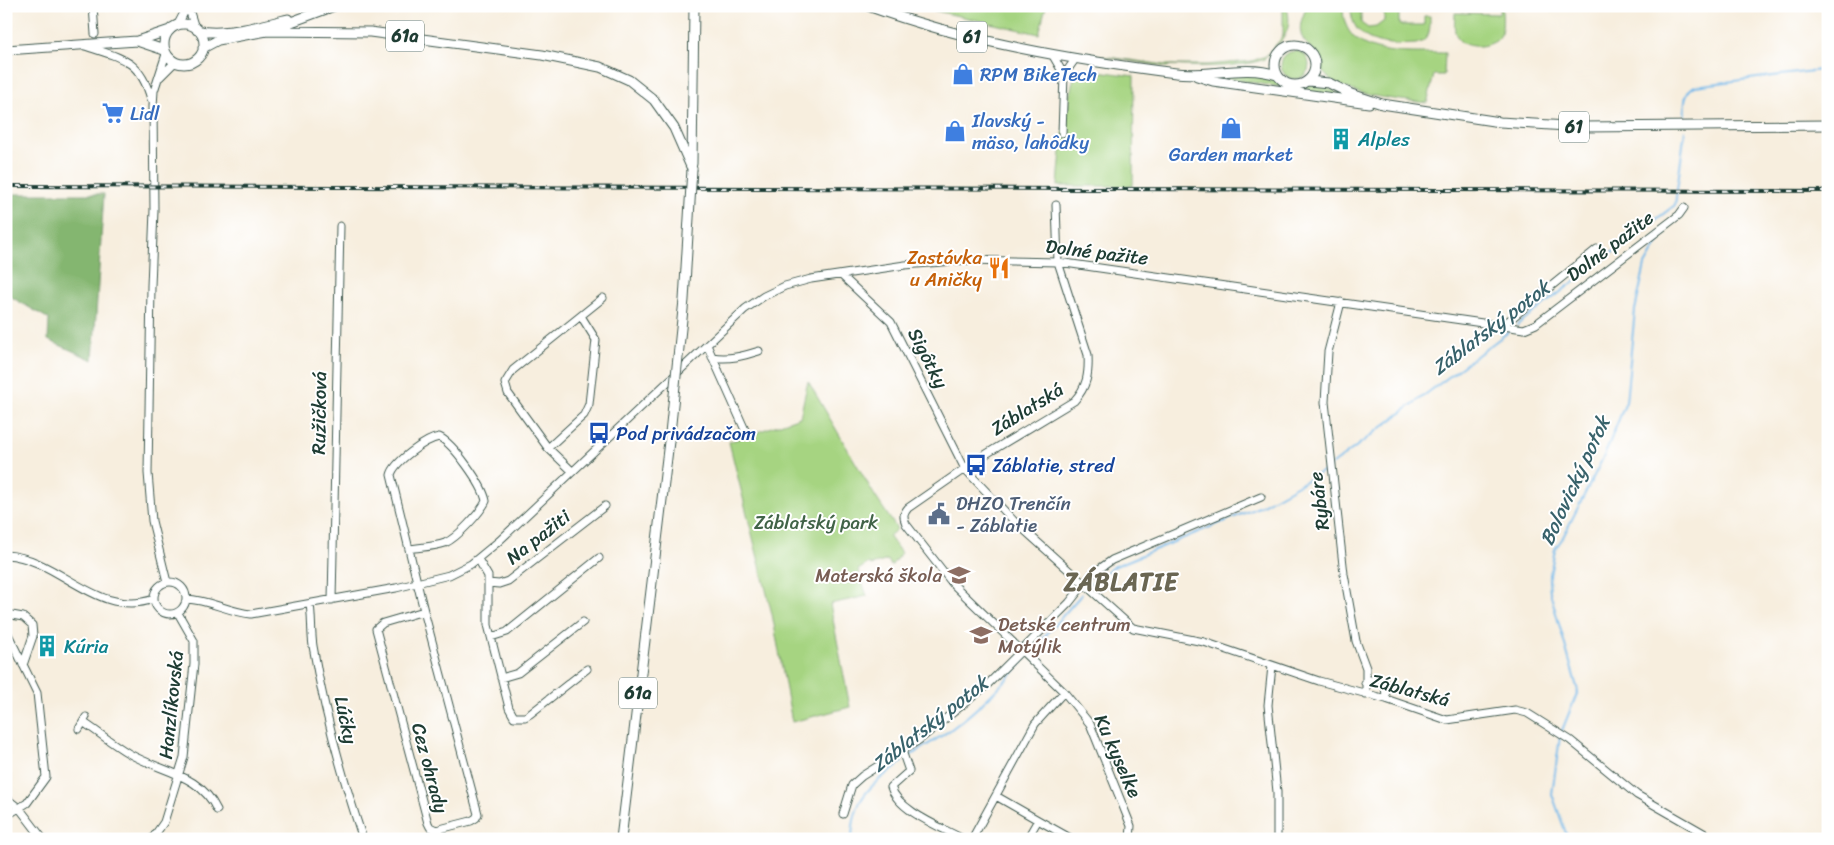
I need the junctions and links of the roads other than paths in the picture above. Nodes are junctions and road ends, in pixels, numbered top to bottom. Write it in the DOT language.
graph roads {
  1 [pos="93,6"];
  2 [pos="188,6"];
  3 [pos="694,6"];
  4 [pos="868,6"];
  5 [pos="331,8"];
  6 [pos="174,28"];
  7 [pos="196,29"];
  8 [pos="267,30"];
  9 [pos="95,34"];
  10 [pos="137,40"];
  11 [pos="83,45"];
  12 [pos="203,48"];
  13 [pos="6,50"];
  14 [pos="165,52"];
  15 [pos="1052,54"];
  16 [pos="1276,57"];
  17 [pos="1076,58"];
  18 [pos="174,62"];
  19 [pos="1315,66"];
  20 [pos="1255,69"];
  21 [pos="1188,74"];
  22 [pos="1064,75"];
  23 [pos="1277,75"];
  24 [pos="160,77"];
  25 [pos="1308,81"];
  26 [pos="1329,83"];
  27 [pos="1382,104"];
  28 [pos="153,106"];
  29 [pos="1828,126"];
  30 [pos="1062,134"];
  31 [pos="692,169"];
  32 [pos="1056,205"];
  33 [pos="1684,208"];
  34 [pos="340,226"];
  35 [pos="1597,250"];
  36 [pos="1058,262"];
  37 [pos="841,275"];
  38 [pos="604,298"];
  39 [pos="1342,302"];
  40 [pos="581,316"];
  41 [pos="1504,326"];
  42 [pos="707,345"];
  43 [pos="759,351"];
  44 [pos="712,357"];
  45 [pos="745,430"];
  46 [pos="548,448"];
  47 [pos="965,469"];
  48 [pos="572,471"];
  49 [pos="1261,497"];
  50 [pos="605,506"];
  51 [pos="409,550"];
  52 [pos="6,555"];
  53 [pos="599,558"];
  54 [pos="478,559"];
  55 [pos="167,582"];
  56 [pos="488,583"];
  57 [pos="417,584"];
  58 [pos="1083,584"];
  59 [pos="154,599"];
  60 [pos="187,599"];
  61 [pos="332,600"];
  62 [pos="310,604"];
  63 [pos="424,611"];
  64 [pos="178,613"];
  65 [pos="6,614"];
  66 [pos="583,622"];
  67 [pos="6,630"];
  68 [pos="491,638"];
  69 [pos="1021,653"];
  70 [pos="23,664"];
  71 [pos="1272,666"];
  72 [pos="587,669"];
  73 [pos="501,678"];
  74 [pos="1365,683"];
  75 [pos="1064,692"];
  76 [pos="1366,695"];
  77 [pos="1386,699"];
  78 [pos="83,723"];
  79 [pos="903,752"];
  80 [pos="179,774"];
  81 [pos="996,796"];
  82 [pos="6,798"];
  83 [pos="20,809"];
  84 [pos="218,810"];
  85 [pos="843,814"];
  86 [pos="6,816"];
  87 [pos="1038,820"];
  88 [pos="43,839"];
  89 [pos="152,839"];
  90 [pos="363,839"];
  91 [pos="621,839"];
  92 [pos="963,839"];
  93 [pos="972,839"];
  94 [pos="1027,839"];
  95 [pos="1072,839"];
  96 [pos="1130,839"];
  97 [pos="1277,839"];
  98 [pos="1714,839"];
  1 -- 9 [label="street"];
  2 -- 6 [label="street"];
  2 -- 7 [label="street"];
  3 -- 31 [label="main road, 61a"];
  4 -- 15 [label="main road, 61"];
  5 -- 7 [label="main road"];
  5 -- 8 [label="main road"];
  6 -- 7 [label="main road"];
  6 -- 10 [label="main road"];
  6 -- 14 [label="main road"];
  7 -- 12 [label="main road"];
  8 -- 12 [label="main road"];
  8 -- 31 [label="main road, 61a"];
  10 -- 11 [label="main road"];
  10 -- 14 [label="main road"];
  11 -- 13 [label="main road"];
  11 -- 28 [label="street"];
  12 -- 18 [label="main road"];
  14 -- 18 [label="main road"];
  14 -- 24 [label="street"];
  15 -- 17 [label="main road, 61"];
  15 -- 22 [label="street"];
  16 -- 19 [label="main road, 61"];
  16 -- 20 [label="main road, 61"];
  16 -- 23 [label="main road"];
  17 -- 21 [label="main road, 61"];
  17 -- 22 [label="street"];
  18 -- 24 [label="street"];
  19 -- 25 [label="main road"];
  19 -- 26 [label="main road, 61"];
  20 -- 21 [label="main road, 61"];
  20 -- 23 [label="main road, 61"];
  21 -- 27 [label="main road, 61"];
  22 -- 30 [label="street"];
  23 -- 25 [label="main road, 61"];
  24 -- 28 [label="street"];
  25 -- 26 [label="main road, 61"];
  26 -- 27 [label="main road, 61"];
  27 -- 29 [label="main road, 61"];
  28 -- 55 [label="street"];
  31 -- 91 [label="main road, 61a, bridge"];
  32 -- 36 [label="street, Záblatská"];
  33 -- 41 [label="street, Dolné pažite"];
  34 -- 61 [label="street, Ružičková"];
  35 -- 41 [label="street, Dolné pažite"];
  36 -- 37 [label="street, Dolné pažite"];
  36 -- 39 [label="street, Dolné pažite"];
  36 -- 47 [label="street, Záblatská"];
  37 -- 42 [label="street, Dolné pažite"];
  37 -- 47 [label="street, Sigôtky"];
  38 -- 40 [label="street"];
  39 -- 41 [label="street, Dolné pažite"];
  39 -- 74 [label="street, Rybáre"];
  40 -- 46 [label="street"];
  40 -- 46 [label="street"];
  42 -- 44 [label="street"];
  42 -- 48 [label="street, Dolné pažite"];
  43 -- 44 [label="street"];
  44 -- 45 [label="street"];
  46 -- 48 [label="street"];
  47 -- 58 [label="street, Záblatská"];
  47 -- 69 [label="street, Ku kyselke"];
  48 -- 54 [label="street, Dolné pažite"];
  49 -- 58 [label="street"];
  50 -- 56 [label="street, Na pažiti"];
  51 -- 51 [label="street"];
  51 -- 57 [label="street, Cez ohrady"];
  52 -- 59 [label="street"];
  53 -- 68 [label="street"];
  54 -- 56 [label="street, Na pažiti"];
  54 -- 57 [label="street, Dolné pažite"];
  55 -- 59 [label="street"];
  55 -- 60 [label="street"];
  56 -- 68 [label="street, Na pažiti"];
  57 -- 61 [label="street, Dolné pažite"];
  57 -- 63 [label="street, Cez ohrady"];
  58 -- 69 [label="street"];
  58 -- 71 [label="street, Záblatská"];
  59 -- 64 [label="street"];
  60 -- 62 [label="street, Dolné pažite"];
  60 -- 64 [label="street"];
  61 -- 62 [label="street, Dolné pažite"];
  62 -- 90 [label="street, Lúčky"];
  63 -- 63 [label="street, Cez ohrady"];
  64 -- 80 [label="street, Hanzlíkovská"];
  65 -- 70 [label="street"];
  66 -- 73 [label="street"];
  67 -- 70 [label="street"];
  68 -- 73 [label="street, Na pažiti"];
  69 -- 75 [label="street, Ku kyselke"];
  69 -- 79 [label="street"];
  70 -- 83 [label="street"];
  71 -- 76 [label="street, Záblatská"];
  71 -- 97 [label="street"];
  72 -- 73 [label="street, Na pažiti"];
  74 -- 76 [label="street, Rybáre"];
  74 -- 77 [label="street"];
  75 -- 81 [label="street"];
  75 -- 96 [label="street, Ku kyselke"];
  76 -- 77 [label="street, Záblatská"];
  77 -- 98 [label="street, Záblatská"];
  78 -- 80 [label="street, Hanzlíkovská"];
  79 -- 85 [label="street"];
  79 -- 92 [label="street"];
  80 -- 84 [label="street, Hanzlíkovská"];
  80 -- 89 [label="street, Hanzlíkovská"];
  81 -- 87 [label="street"];
  81 -- 93 [label="street"];
  82 -- 83 [label="street"];
  83 -- 86 [label="street"];
  83 -- 88 [label="street"];
  87 -- 94 [label="street"];
  87 -- 95 [label="street"];
}
